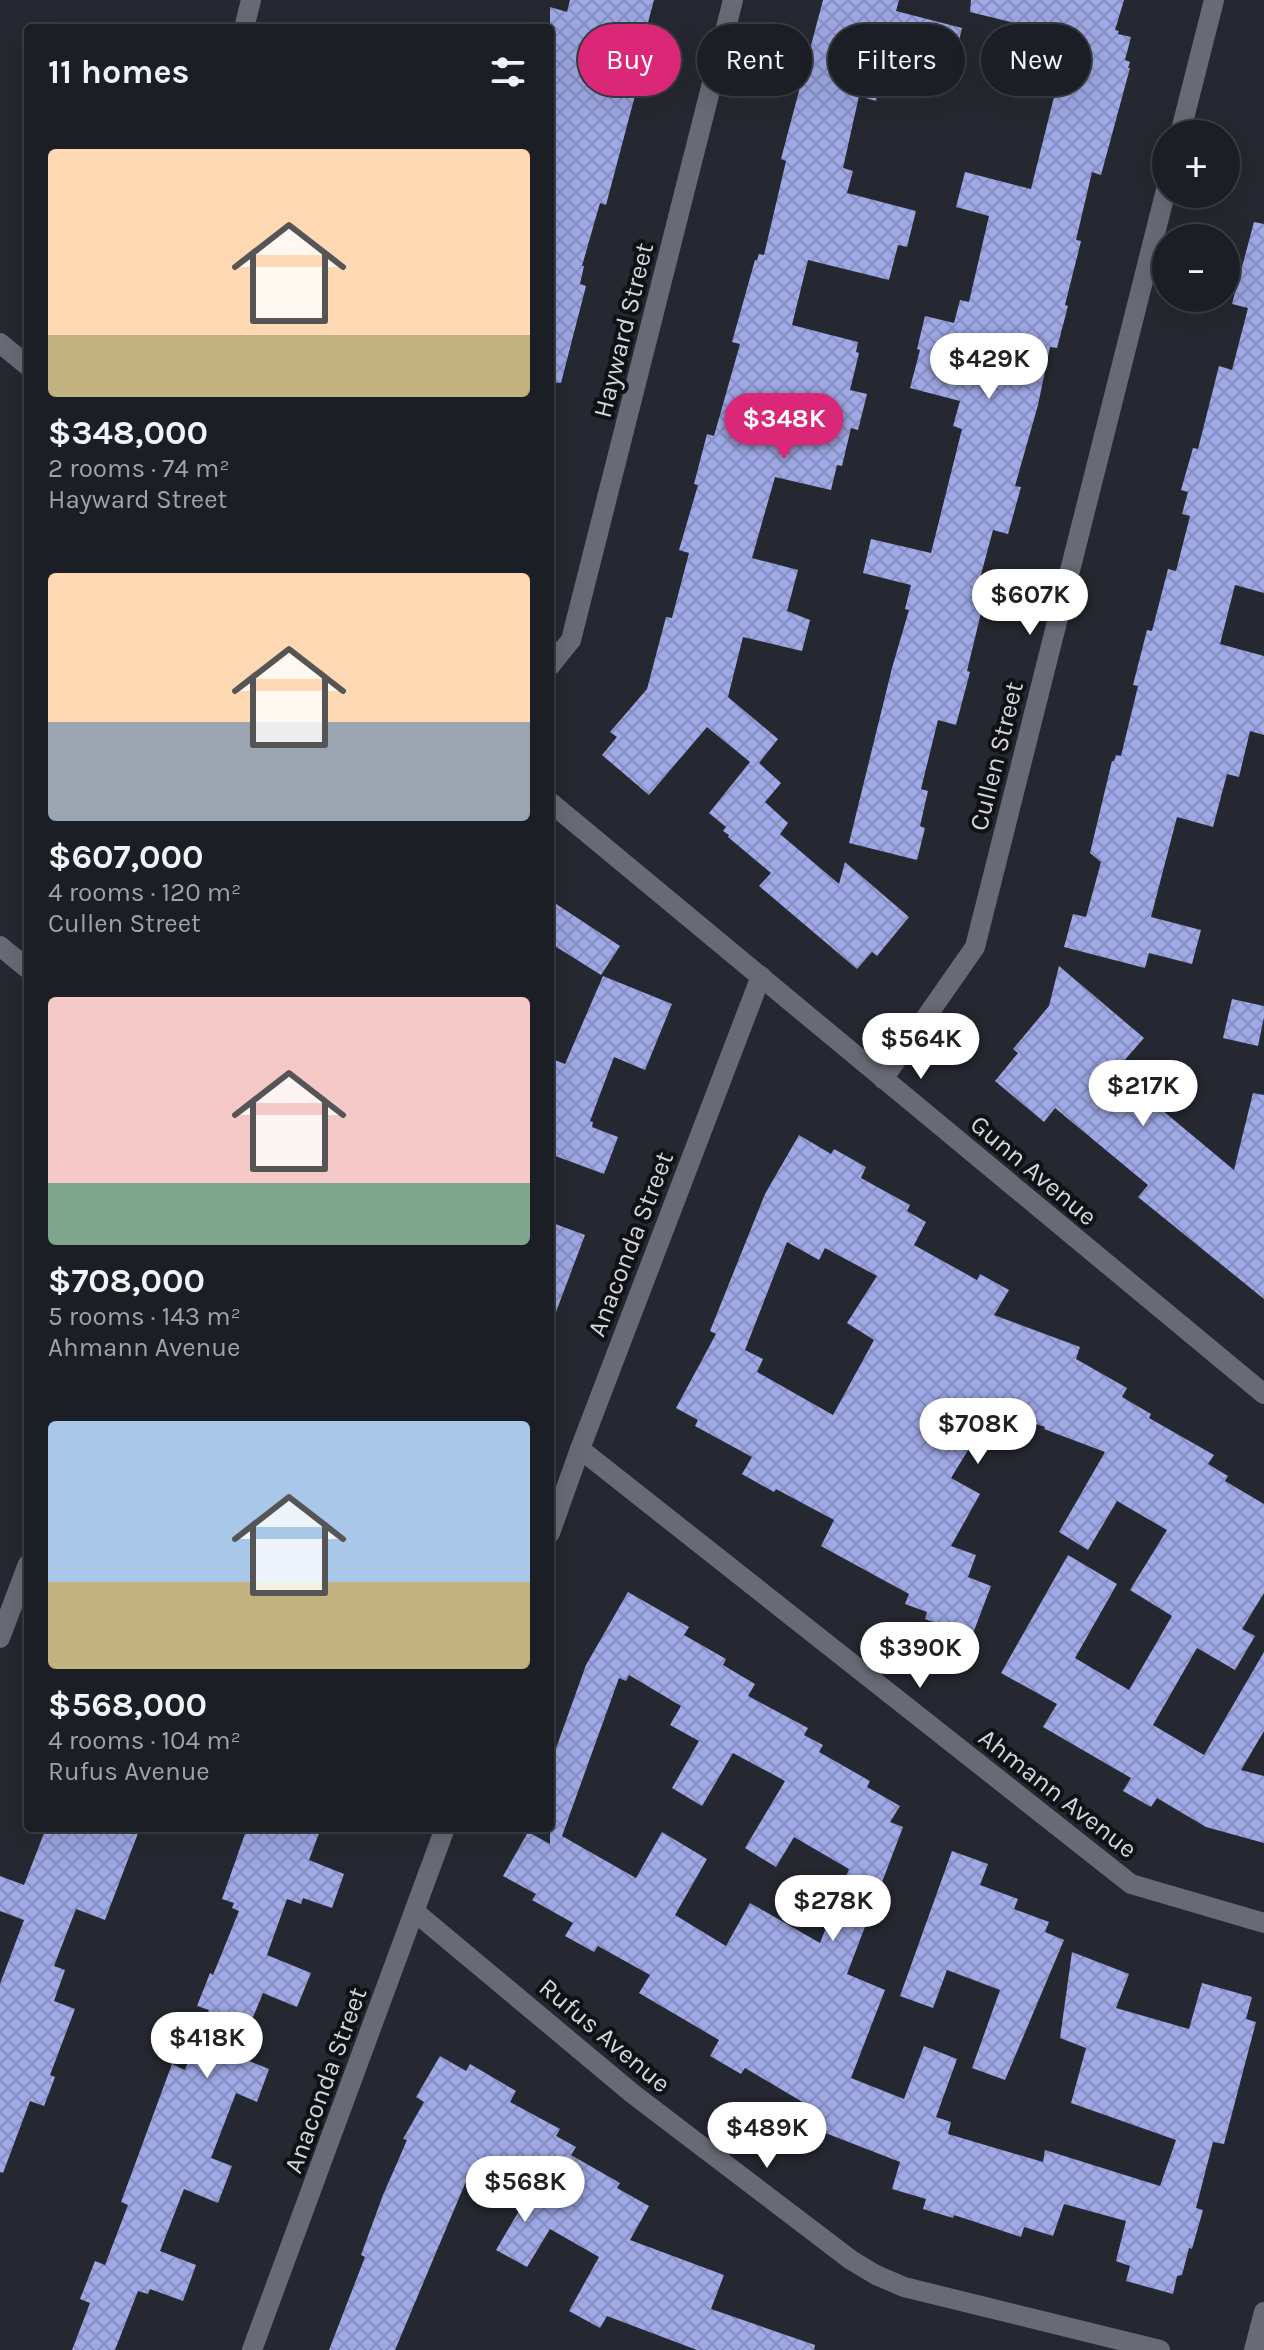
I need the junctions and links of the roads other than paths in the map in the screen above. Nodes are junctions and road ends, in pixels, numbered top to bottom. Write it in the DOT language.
graph roads {
  1 [pos="251,0"];
  2 [pos="733,0"];
  3 [pos="1214,0"];
  4 [pos="245,24"];
  5 [pos="1184,120"];
  6 [pos="1161,208"];
  7 [pos="0,343"];
  8 [pos="24,363"];
  9 [pos="554,661"];
  10 [pos="554,805"];
  11 [pos="0,946"];
  12 [pos="24,966"];
  13 [pos="761,976"];
  14 [pos="883,1079"];
  15 [pos="1264,1394"];
  16 [pos="580,1449"];
  17 [pos="554,1522"];
  18 [pos="24,1575"];
  19 [pos="0,1638"];
  20 [pos="444,1832"];
  21 [pos="415,1912"];
  22 [pos="1264,1923"];
  23 [pos="1264,2312"];
  24 [pos="252,2350"];
  25 [pos="1160,2350"];
  26 [pos="1254,2350"];
  1 -- 4 [label="street"];
  2 -- 9 [label="street, Hayward Street"];
  3 -- 5 [label="street"];
  6 -- 14 [label="street, Cullen Street"];
  7 -- 8 [label="street"];
  10 -- 13 [label="street, Gunn Avenue"];
  11 -- 12 [label="street"];
  13 -- 14 [label="street, Gunn Avenue"];
  13 -- 16 [label="street, Anaconda Street"];
  14 -- 15 [label="street, Gunn Avenue"];
  16 -- 17 [label="street, Anaconda Street"];
  16 -- 22 [label="street, Ahmann Avenue"];
  18 -- 19 [label="street"];
  20 -- 21 [label="street, Anaconda Street"];
  21 -- 24 [label="street, Anaconda Street"];
  21 -- 25 [label="street, Rufus Avenue"];
  23 -- 26 [label="street"];
}
